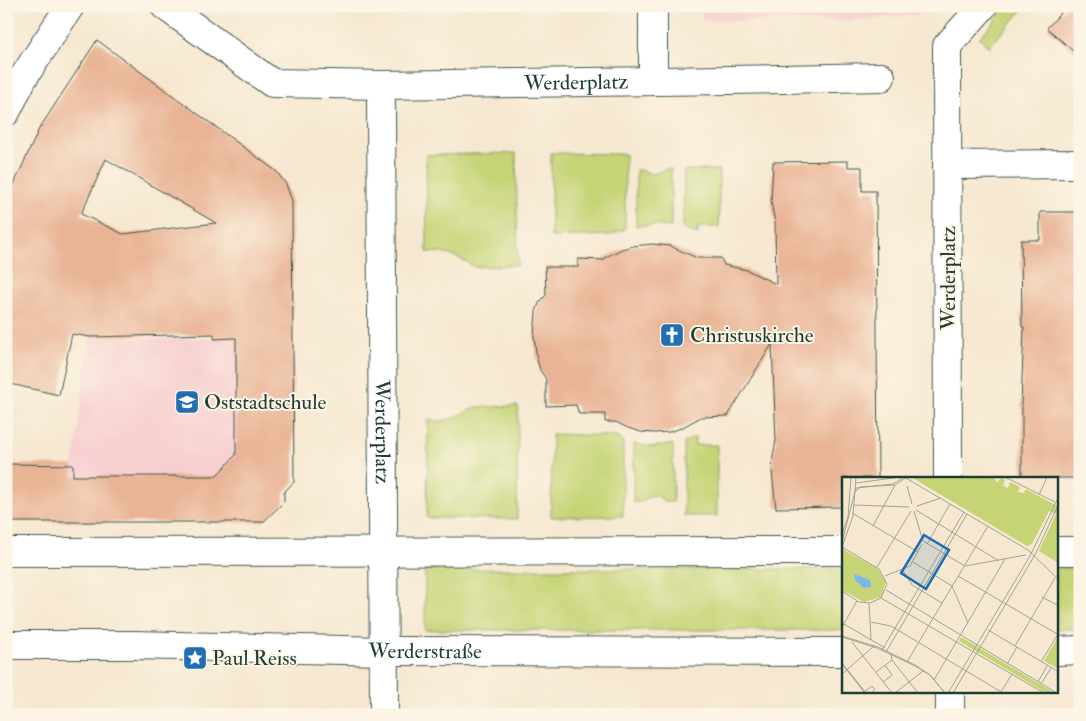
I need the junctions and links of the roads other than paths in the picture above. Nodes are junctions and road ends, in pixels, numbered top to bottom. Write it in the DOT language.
graph roads {
  1 [pos="70,6"];
  2 [pos="165,6"];
  3 [pos="653,6"];
  4 [pos="983,6"];
  5 [pos="881,76"];
  6 [pos="654,80"];
  7 [pos="381,102"];
  8 [pos="6,112"];
  9 [pos="1080,164"];
  10 [pos="947,165"];
  11 [pos="948,477"];
  12 [pos="1080,550"];
  13 [pos="842,551"];
  14 [pos="1058,551"];
  15 [pos="6,552"];
  16 [pos="383,552"];
  17 [pos="6,645"];
  18 [pos="1080,650"];
  19 [pos="384,651"];
  20 [pos="1058,651"];
  21 [pos="842,652"];
  22 [pos="950,694"];
  23 [pos="384,715"];
  24 [pos="950,715"];
  1 -- 8 [label="street"];
  2 -- 6 [label="street, Werderplatz"];
  3 -- 6 [label="street"];
  4 -- 10 [label="street, Werderplatz"];
  5 -- 6 [label="street, Werderplatz"];
  7 -- 16 [label="street, Werderplatz"];
  9 -- 10 [label="street"];
  10 -- 11 [label="street, Werderplatz"];
  12 -- 14 [label="street"];
  13 -- 16 [label="street"];
  15 -- 16 [label="street"];
  16 -- 19 [label="street, Werderplatz"];
  17 -- 19 [label="street, Werderstraße"];
  18 -- 20 [label="street"];
  19 -- 21 [label="street, Werderstraße"];
  19 -- 23 [label="street, Werderplatz"];
  22 -- 24 [label="street"];
}
